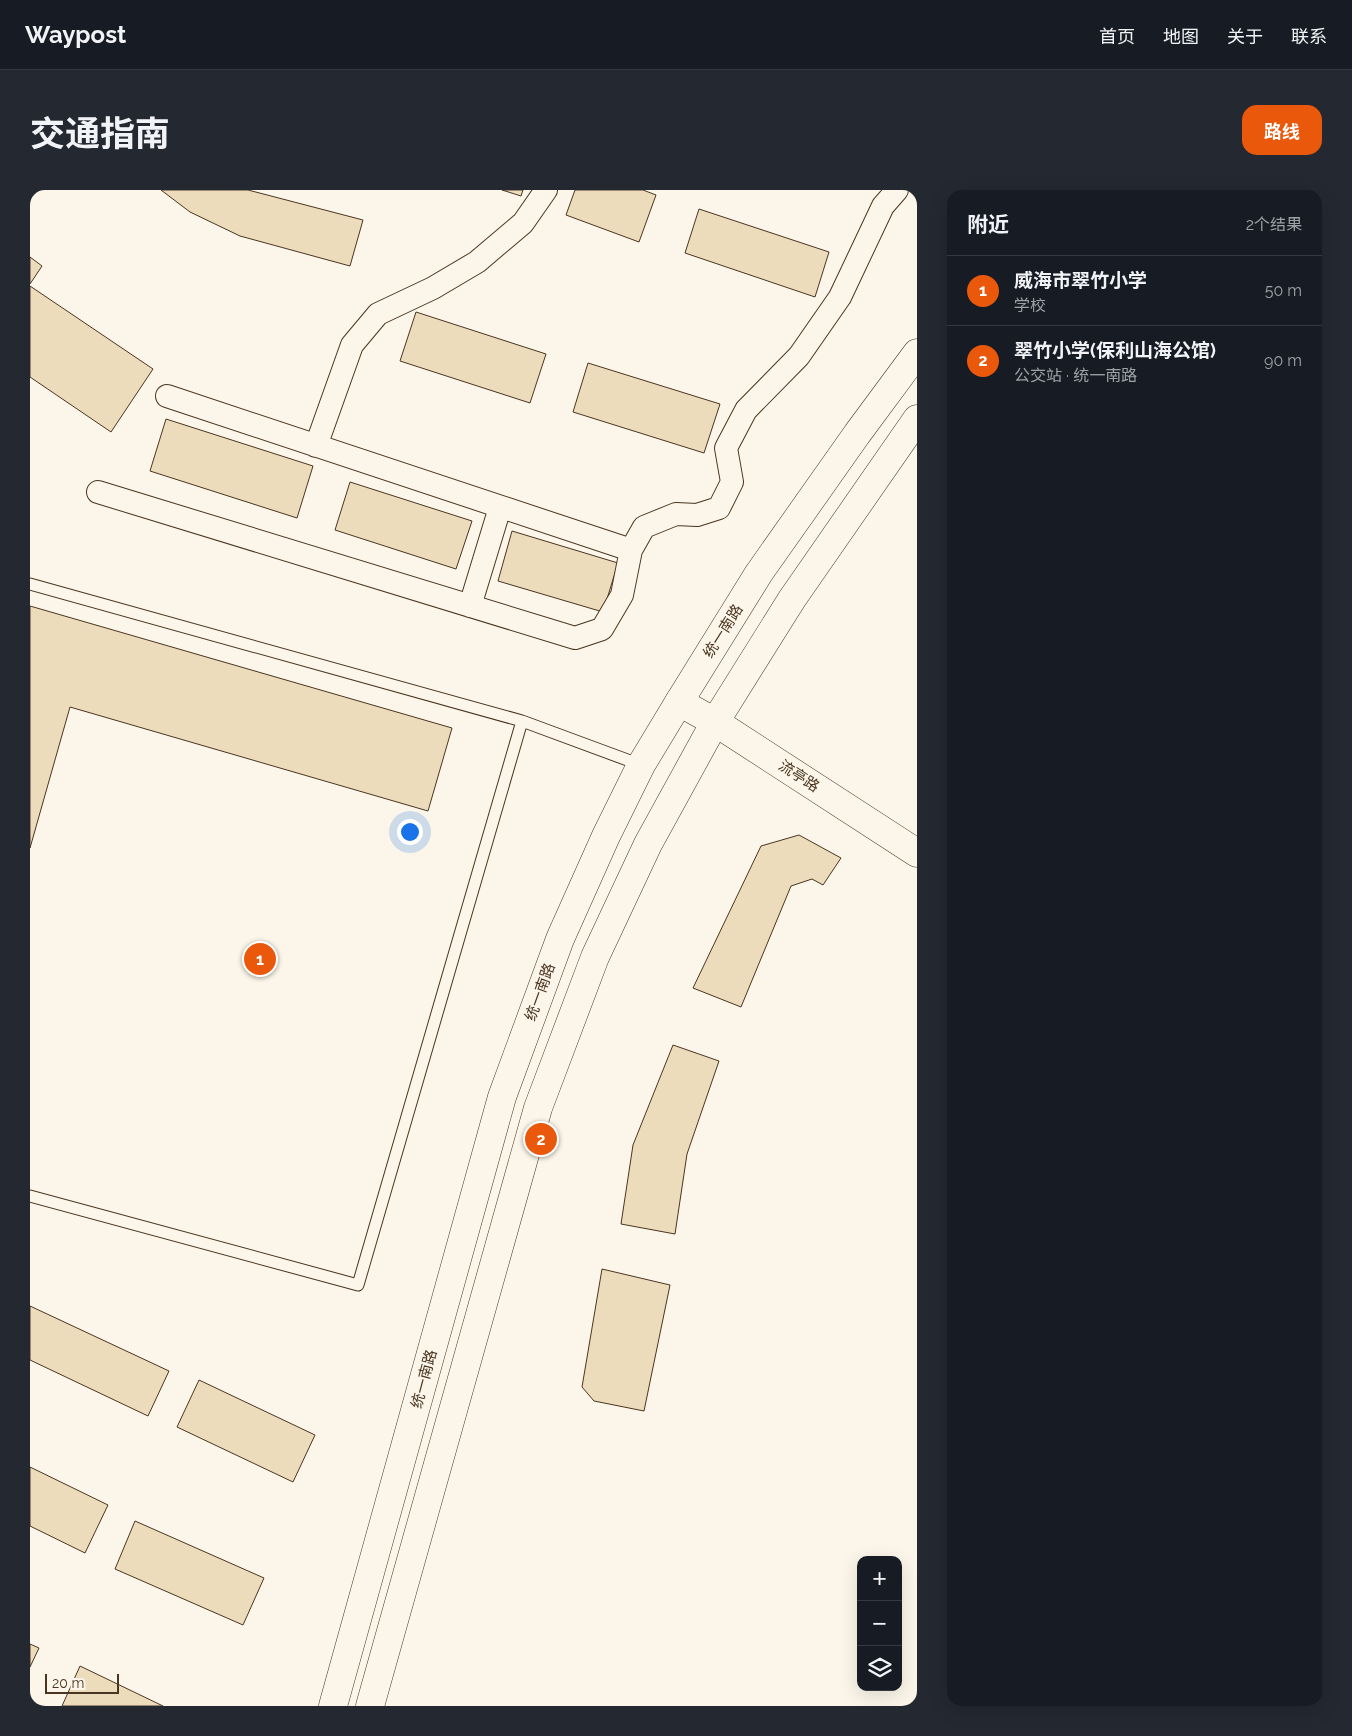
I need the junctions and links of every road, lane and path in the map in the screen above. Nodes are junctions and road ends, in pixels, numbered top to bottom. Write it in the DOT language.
graph roads {
  1 [pos="546,190"];
  2 [pos="897,190"];
  3 [pos="917,353"];
  4 [pos="167,396"];
  5 [pos="917,419"];
  6 [pos="316,446"];
  7 [pos="98,492"];
  8 [pos="498,514"];
  9 [pos="631,550"];
  10 [pos="30,584"];
  11 [pos="470,606"];
  12 [pos="679,702"];
  13 [pos="522,721"];
  14 [pos="715,722"];
  15 [pos="641,765"];
  16 [pos="917,853"];
  17 [pos="30,1196"];
  18 [pos="333,1706"];
  19 [pos="370,1706"];
  1 -- 6 [label="street"];
  2 -- 9 [label="street"];
  3 -- 12 [label="main road, 统一南路"];
  4 -- 6 [label="street"];
  5 -- 14 [label="main road"];
  6 -- 9 [label="street"];
  7 -- 11 [label="street"];
  8 -- 11 [label="street"];
  9 -- 11 [label="street"];
  10 -- 13 [label="lane"];
  12 -- 14 [label="main road, 流亭路"];
  12 -- 15 [label="main road, 统一南路"];
  13 -- 15 [label="lane"];
  13 -- 17 [label="lane"];
  14 -- 16 [label="main road, 流亭路"];
  14 -- 19 [label="main road"];
  15 -- 18 [label="main road, 统一南路"];
}
